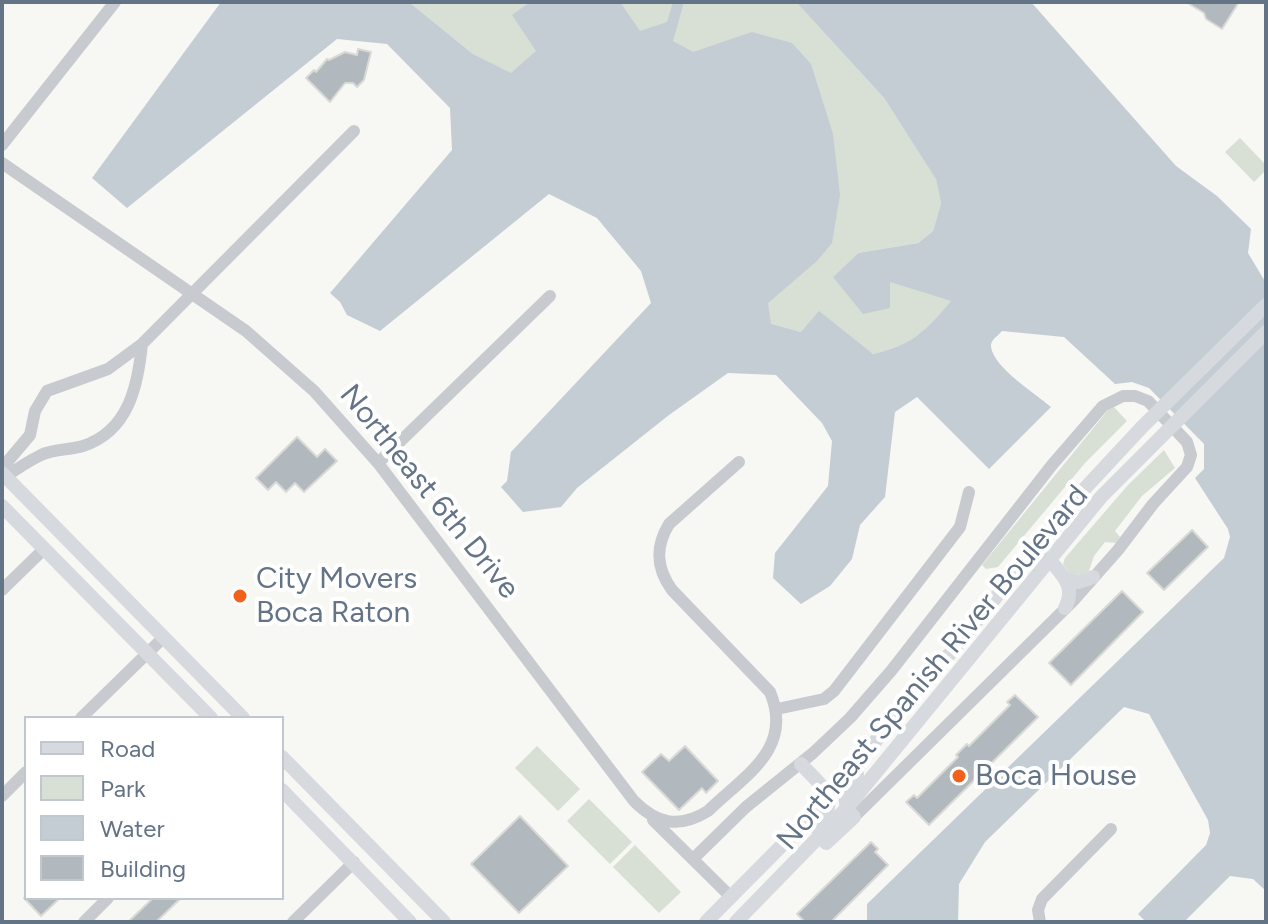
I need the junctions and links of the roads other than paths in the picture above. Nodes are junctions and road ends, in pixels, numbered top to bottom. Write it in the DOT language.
graph roads {
  1 [pos="115,2"];
  2 [pos="354,131"];
  3 [pos="2,145"];
  4 [pos="2,163"];
  5 [pos="192,292"];
  6 [pos="550,296"];
  7 [pos="1266,305"];
  8 [pos="1266,332"];
  9 [pos="142,344"];
  10 [pos="739,462"];
  11 [pos="378,463"];
  12 [pos="3,476"];
  13 [pos="969,492"];
  14 [pos="2,506"];
  15 [pos="44,549"];
  16 [pos="1049,559"];
  17 [pos="1093,577"];
  18 [pos="1067,579"];
  19 [pos="2,590"];
  20 [pos="1065,608"];
  21 [pos="164,637"];
  22 [pos="147,653"];
  23 [pos="777,709"];
  24 [pos="83,716"];
  25 [pos="209,716"];
  26 [pos="241,716"];
  27 [pos="893,720"];
  28 [pos="284,759"];
  29 [pos="801,764"];
  30 [pos="24,774"];
  31 [pos="284,792"];
  32 [pos="2,796"];
  33 [pos="828,797"];
  34 [pos="850,813"];
  35 [pos="651,818"];
  36 [pos="1111,829"];
  37 [pos="325,833"];
  38 [pos="371,847"];
  39 [pos="693,859"];
  40 [pos="354,862"];
  41 [pos="792,867"];
  42 [pos="399,877"];
  43 [pos="731,897"];
  44 [pos="106,900"];
  45 [pos="746,919"];
  46 [pos="84,922"];
  47 [pos="293,922"];
  48 [pos="410,922"];
  49 [pos="444,922"];
  50 [pos="706,922"];
  51 [pos="1040,922"];
  1 -- 3 [label="street"];
  2 -- 5 [label="street"];
  4 -- 5 [label="street, Northeast 6th Drive"];
  5 -- 9 [label="street"];
  5 -- 11 [label="street, Northeast 6th Drive"];
  6 -- 11 [label="street"];
  7 -- 27 [label="main road, Northeast Spanish River Boulevard"];
  8 -- 16 [label="main road, Northeast Spanish River Boulevard"];
  9 -- 12 [label="street"];
  9 -- 12 [label="street"];
  10 -- 23 [label="street"];
  11 -- 35 [label="street, Northeast 6th Drive"];
  12 -- 21 [label="main road"];
  13 -- 23 [label="street"];
  14 -- 15 [label="main road"];
  15 -- 19 [label="street"];
  15 -- 22 [label="main road"];
  16 -- 18 [label="main road"];
  16 -- 34 [label="main road, Northeast Spanish River Boulevard"];
  17 -- 18 [label="main road"];
  17 -- 20 [label="street, Northeast Spanish River Boulevard"];
  17 -- 29 [label="street, Northeast Spanish River Boulevard"];
  18 -- 20 [label="main road"];
  20 -- 34 [label="street, Northeast Spanish River Boulevard"];
  21 -- 22 [label="street"];
  21 -- 26 [label="main road"];
  22 -- 24 [label="street"];
  22 -- 25 [label="main road"];
  23 -- 35 [label="street"];
  27 -- 33 [label="main road, Northeast Spanish River Boulevard"];
  27 -- 34 [label="main road"];
  28 -- 38 [label="main road"];
  29 -- 33 [label="main road"];
  29 -- 39 [label="street, Northeast Spanish River Boulevard"];
  30 -- 32 [label="street"];
  31 -- 37 [label="main road"];
  33 -- 41 [label="main road"];
  33 -- 43 [label="main road, Northeast Spanish River Boulevard"];
  34 -- 41 [label="main road, Northeast Spanish River Boulevard"];
  35 -- 39 [label="street, Northeast 6th Drive"];
  36 -- 51 [label="street"];
  37 -- 38 [label="main road"];
  37 -- 40 [label="main road"];
  38 -- 42 [label="main road"];
  39 -- 43 [label="street, Northeast 6th Drive"];
  40 -- 42 [label="main road"];
  40 -- 47 [label="street"];
  40 -- 48 [label="main road"];
  41 -- 45 [label="main road, Northeast Spanish River Boulevard"];
  42 -- 49 [label="main road"];
  43 -- 50 [label="main road, Northeast Spanish River Boulevard"];
  44 -- 46 [label="street"];
}
